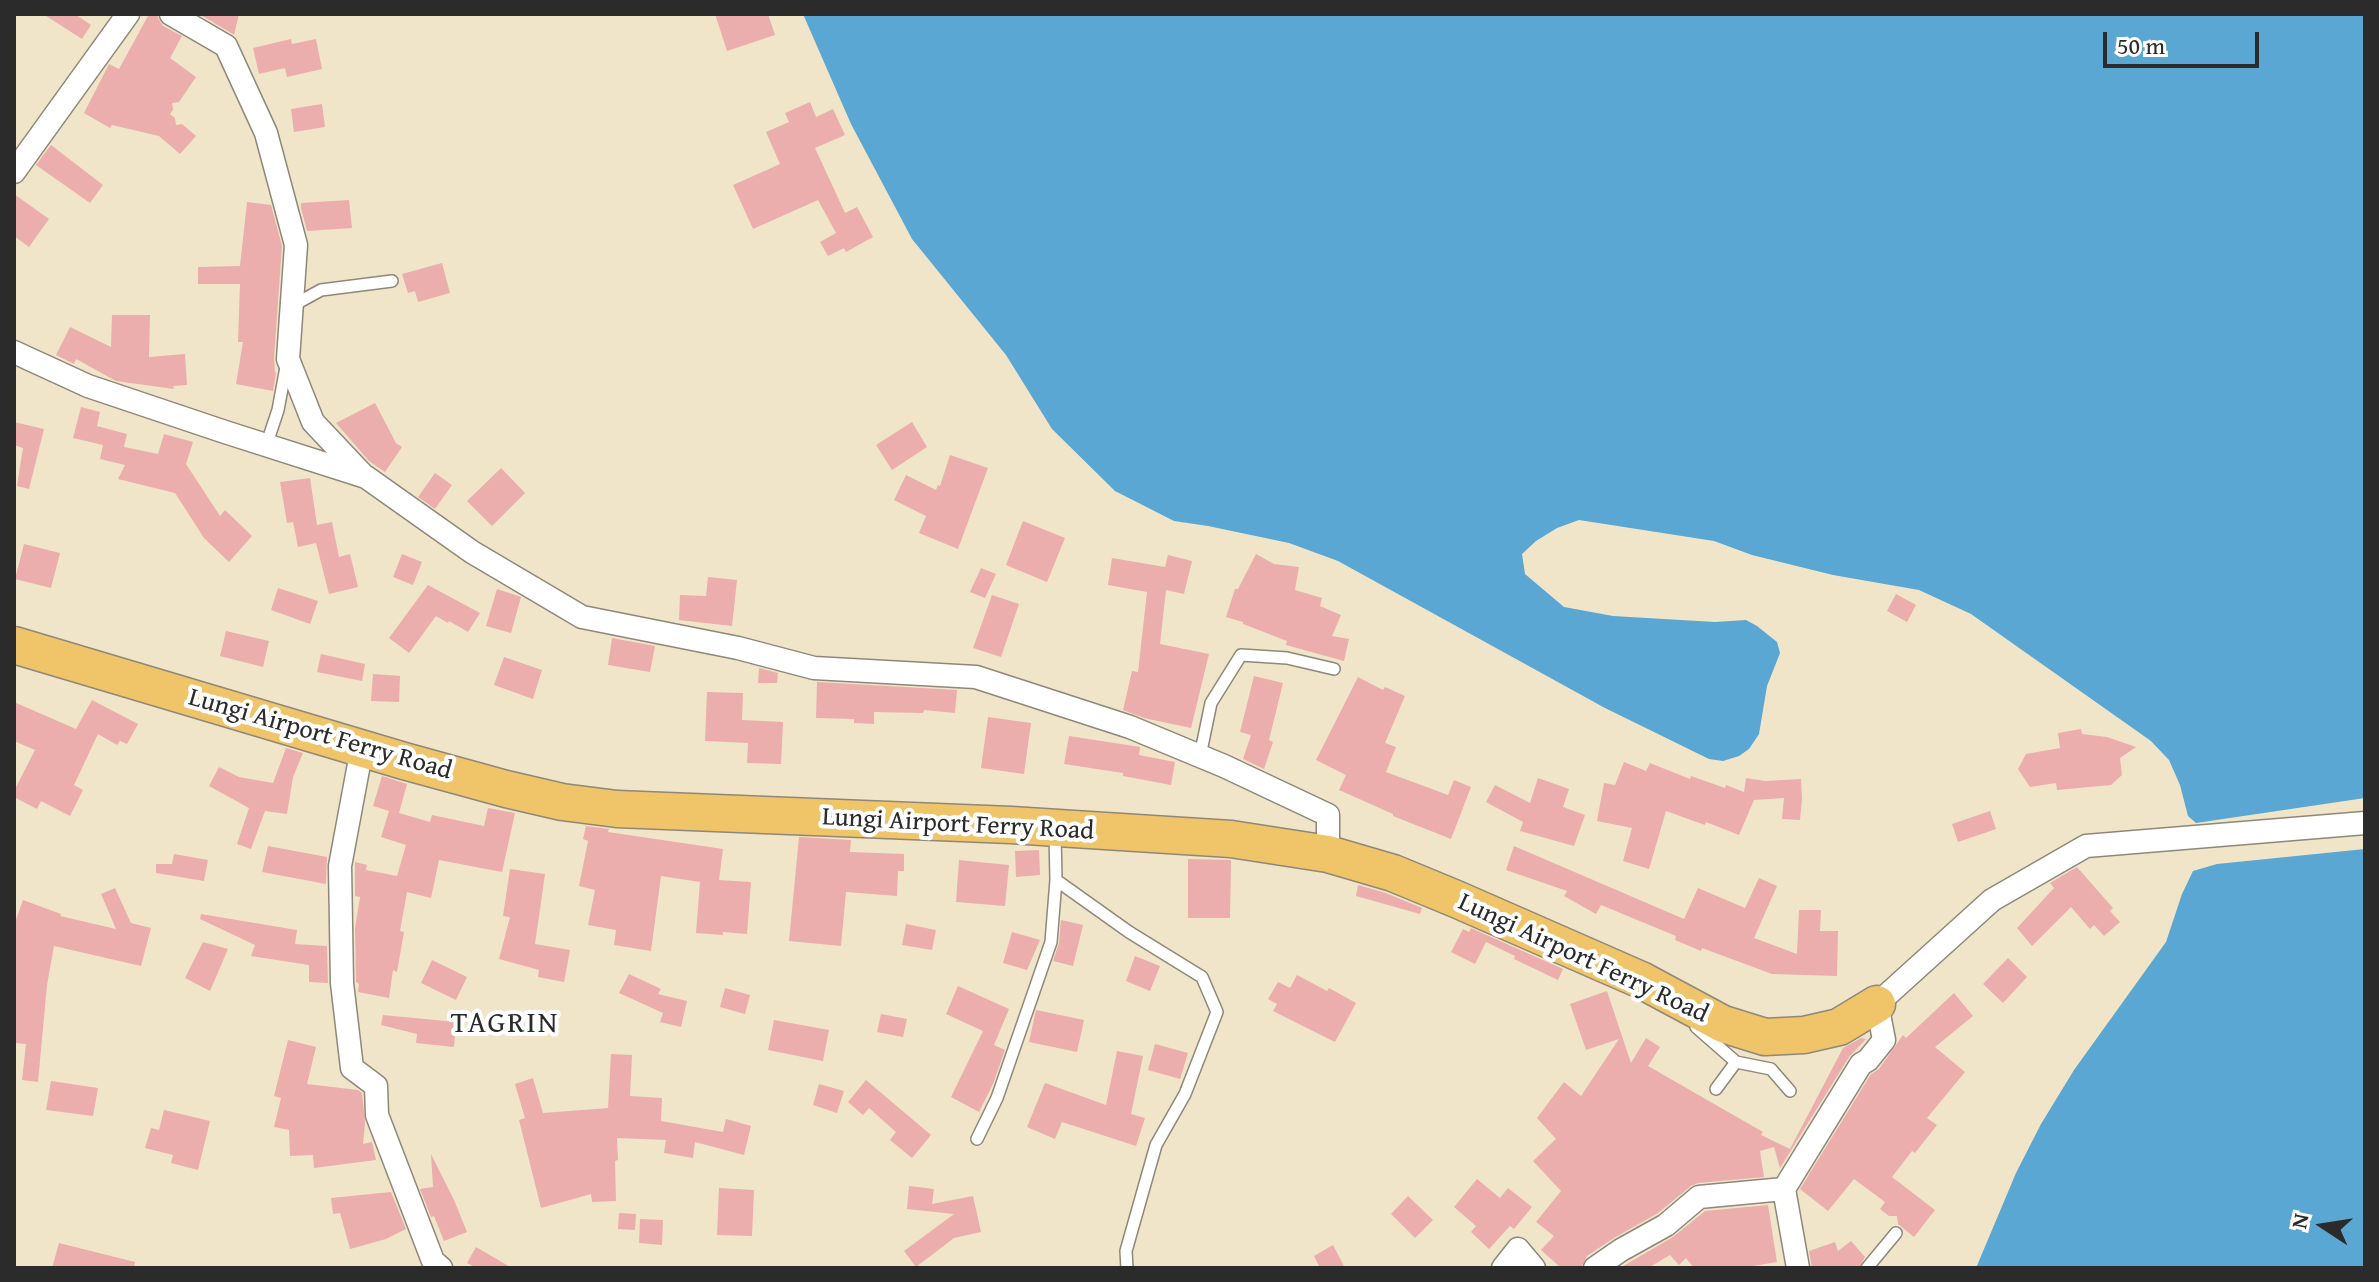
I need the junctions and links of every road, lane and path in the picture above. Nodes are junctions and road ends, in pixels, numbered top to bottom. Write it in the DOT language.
graph roads {
  1 [pos="128,14"];
  2 [pos="171,14"];
  3 [pos="14,172"];
  4 [pos="392,281"];
  5 [pos="292,307"];
  6 [pos="14,352"];
  7 [pos="288,359"];
  8 [pos="266,446"];
  9 [pos="365,477"];
  10 [pos="14,645"];
  11 [pos="1334,669"];
  12 [pos="362,748"];
  13 [pos="1200,756"];
  14 [pos="2365,823"];
  15 [pos="1055,828"];
  16 [pos="1328,854"];
  17 [pos="1056,880"];
  18 [pos="1641,980"];
  19 [pos="1877,1004"];
  20 [pos="1675,1012"];
  21 [pos="1686,1020"];
  22 [pos="1736,1062"];
  23 [pos="1716,1089"];
  24 [pos="1790,1091"];
  25 [pos="977,1139"];
  26 [pos="1784,1189"];
  27 [pos="1896,1233"];
  28 [pos="441,1268"];
  29 [pos="1127,1268"];
  30 [pos="1503,1268"];
  31 [pos="1534,1268"];
  32 [pos="1595,1268"];
  33 [pos="1798,1268"];
  34 [pos="1867,1268"];
  1 -- 3 [label="street"];
  2 -- 5 [label="street"];
  4 -- 5 [label="lane"];
  5 -- 7 [label="street"];
  6 -- 8 [label="street"];
  7 -- 8 [label="lane"];
  7 -- 9 [label="street"];
  8 -- 9 [label="street"];
  9 -- 13 [label="street"];
  10 -- 12 [label="main road, Lungi Airport Ferry Road"];
  11 -- 13 [label="lane"];
  12 -- 15 [label="main road, Lungi Airport Ferry Road"];
  12 -- 28 [label="street"];
  13 -- 16 [label="street"];
  14 -- 19 [label="street"];
  15 -- 16 [label="main road, Lungi Airport Ferry Road"];
  15 -- 17 [label="lane"];
  16 -- 18 [label="main road, Lungi Airport Ferry Road"];
  17 -- 25 [label="lane"];
  17 -- 29 [label="lane"];
  18 -- 19 [label="main road, Lungi Airport Ferry Road"];
  18 -- 20 [label="lane"];
  19 -- 26 [label="street"];
  21 -- 22 [label="lane"];
  22 -- 23 [label="lane"];
  22 -- 24 [label="lane"];
  26 -- 32 [label="street"];
  26 -- 33 [label="street"];
  27 -- 34 [label="lane"];
  30 -- 31 [label="street"];
}
